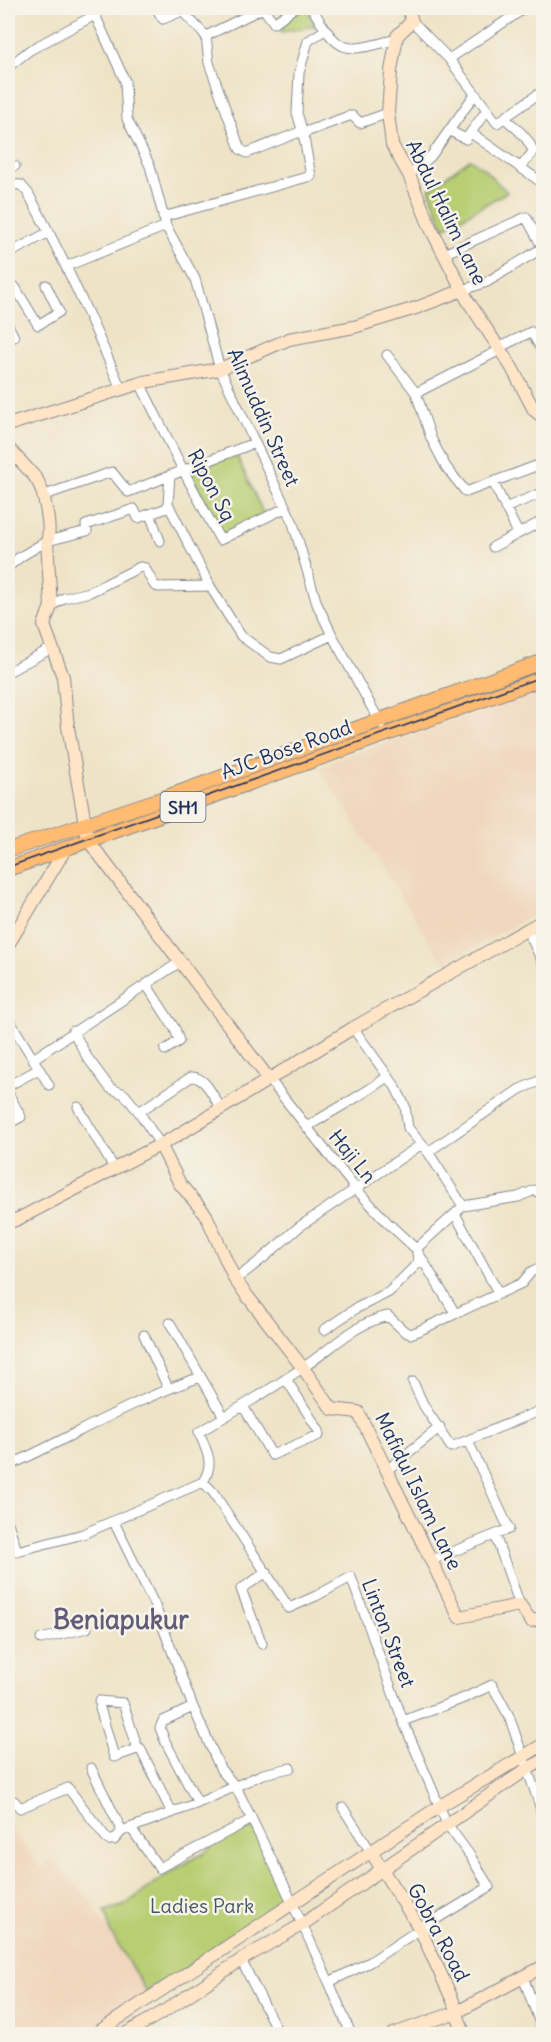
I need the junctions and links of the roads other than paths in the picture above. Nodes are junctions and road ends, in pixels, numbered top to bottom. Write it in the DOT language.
graph roads {
  1 [pos="156,8"];
  2 [pos="294,8"];
  3 [pos="312,8"];
  4 [pos="408,8"];
  5 [pos="525,8"];
  6 [pos="95,11"];
  7 [pos="412,21"];
  8 [pos="325,30"];
  9 [pos="206,36"];
  10 [pos="397,39"];
  11 [pos="449,59"];
  12 [pos="8,67"];
  13 [pos="543,90"];
  14 [pos="475,94"];
  15 [pos="487,110"];
  16 [pos="388,113"];
  17 [pos="505,118"];
  18 [pos="450,131"];
  19 [pos="303,132"];
  20 [pos="471,133"];
  21 [pos="520,168"];
  22 [pos="409,175"];
  23 [pos="8,184"];
  24 [pos="543,184"];
  25 [pos="164,221"];
  26 [pos="49,232"];
  27 [pos="543,248"];
  28 [pos="8,254"];
  29 [pos="444,254"];
  30 [pos="67,266"];
  31 [pos="46,285"];
  32 [pos="8,290"];
  33 [pos="463,290"];
  34 [pos="8,325"];
  35 [pos="14,337"];
  36 [pos="499,349"];
  37 [pos="543,353"];
  38 [pos="387,355"];
  39 [pos="220,369"];
  40 [pos="140,383"];
  41 [pos="121,389"];
  42 [pos="416,393"];
  43 [pos="543,418"];
  44 [pos="8,425"];
  45 [pos="254,443"];
  46 [pos="8,448"];
  47 [pos="543,463"];
  48 [pos="183,470"];
  49 [pos="170,475"];
  50 [pos="493,482"];
  51 [pos="543,492"];
  52 [pos="42,496"];
  53 [pos="170,507"];
  54 [pos="285,508"];
  55 [pos="505,508"];
  56 [pos="150,514"];
  57 [pos="543,520"];
  58 [pos="518,533"];
  59 [pos="47,541"];
  60 [pos="160,541"];
  61 [pos="493,547"];
  62 [pos="8,567"];
  63 [pos="210,586"];
  64 [pos="51,606"];
  65 [pos="332,635"];
  66 [pos="52,648"];
  67 [pos="543,661"];
  68 [pos="8,672"];
  69 [pos="543,678"];
  70 [pos="379,720"];
  71 [pos="387,734"];
  72 [pos="85,825"];
  73 [pos="88,840"];
  74 [pos="66,848"];
  75 [pos="8,850"];
  76 [pos="8,869"];
  77 [pos="543,920"];
  78 [pos="527,929"];
  79 [pos="8,945"];
  80 [pos="180,962"];
  81 [pos="543,965"];
  82 [pos="146,984"];
  83 [pos="8,1018"];
  84 [pos="353,1028"];
  85 [pos="73,1031"];
  86 [pos="165,1050"];
  87 [pos="33,1059"];
  88 [pos="39,1069"];
  89 [pos="388,1076"];
  90 [pos="269,1079"];
  91 [pos="543,1079"];
  92 [pos="49,1085"];
  93 [pos="8,1086"];
  94 [pos="8,1093"];
  95 [pos="78,1107"];
  96 [pos="221,1108"];
  97 [pos="139,1112"];
  98 [pos="11,1122"];
  99 [pos="307,1127"];
  100 [pos="160,1144"];
  101 [pos="425,1148"];
  102 [pos="114,1168"];
  103 [pos="355,1188"];
  104 [pos="543,1196"];
  105 [pos="463,1206"];
  106 [pos="455,1214"];
  107 [pos="8,1223"];
  108 [pos="416,1249"];
  109 [pos="543,1265"];
  110 [pos="234,1280"];
  111 [pos="499,1294"];
  112 [pos="454,1313"];
  113 [pos="170,1323"];
  114 [pos="324,1330"];
  115 [pos="144,1335"];
  116 [pos="303,1368"];
  117 [pos="201,1377"];
  118 [pos="285,1379"];
  119 [pos="413,1382"];
  120 [pos="168,1388"];
  121 [pos="243,1406"];
  122 [pos="543,1409"];
  123 [pos="225,1417"];
  124 [pos="440,1427"];
  125 [pos="468,1441"];
  126 [pos="8,1466"];
  127 [pos="387,1470"];
  128 [pos="202,1482"];
  129 [pos="114,1522"];
  130 [pos="8,1523"];
  131 [pos="495,1535"];
  132 [pos="432,1560"];
  133 [pos="267,1572"];
  134 [pos="520,1605"];
  135 [pos="543,1618"];
  136 [pos="87,1628"];
  137 [pos="41,1638"];
  138 [pos="262,1644"];
  139 [pos="194,1707"];
  140 [pos="403,1721"];
  141 [pos="543,1744"];
  142 [pos="138,1749"];
  143 [pos="522,1756"];
  144 [pos="543,1760"];
  145 [pos="91,1768"];
  146 [pos="290,1768"];
  147 [pos="527,1769"];
  148 [pos="236,1787"];
  149 [pos="14,1801"];
  150 [pos="198,1803"];
  151 [pos="440,1806"];
  152 [pos="343,1808"];
  153 [pos="172,1813"];
  154 [pos="252,1819"];
  155 [pos="447,1824"];
  156 [pos="543,1828"];
  157 [pos="127,1830"];
  158 [pos="371,1852"];
  159 [pos="382,1869"];
  160 [pos="293,1903"];
  161 [pos="303,1924"];
  162 [pos="420,1929"];
  163 [pos="241,1960"];
  164 [pos="543,1966"];
  165 [pos="523,1977"];
  166 [pos="329,1982"];
  167 [pos="457,2012"];
  168 [pos="95,2034"];
  169 [pos="125,2034"];
  170 [pos="279,2034"];
  171 [pos="351,2034"];
  172 [pos="393,2034"];
  173 [pos="464,2034"];
  174 [pos="543,2034"];
  1 -- 9 [label="street"];
  2 -- 9 [label="street"];
  3 -- 8 [label="street"];
  4 -- 7 [label="street"];
  5 -- 11 [label="street"];
  6 -- 12 [label="street"];
  6 -- 25 [label="street, Alimuddin Street"];
  7 -- 10 [label="street, Abdul Halim Lane"];
  7 -- 11 [label="street"];
  8 -- 10 [label="street"];
  8 -- 19 [label="street"];
  9 -- 19 [label="street"];
  10 -- 16 [label="street, Abdul Halim Lane"];
  11 -- 14 [label="street"];
  13 -- 17 [label="street"];
  14 -- 15 [label="street"];
  14 -- 18 [label="street"];
  15 -- 17 [label="street"];
  15 -- 20 [label="street"];
  16 -- 19 [label="street"];
  16 -- 22 [label="street, Abdul Halim Lane"];
  17 -- 21 [label="street"];
  18 -- 20 [label="street"];
  18 -- 22 [label="street"];
  19 -- 25 [label="street"];
  20 -- 21 [label="street"];
  21 -- 24 [label="street"];
  22 -- 29 [label="street, Abdul Halim Lane"];
  23 -- 26 [label="street"];
  25 -- 30 [label="street"];
  25 -- 39 [label="street, Alimuddin Street"];
  26 -- 28 [label="street"];
  26 -- 30 [label="street"];
  27 -- 29 [label="street"];
  27 -- 33 [label="street"];
  29 -- 33 [label="street, Abdul Halim Lane"];
  30 -- 41 [label="street"];
  31 -- 32 [label="street"];
  33 -- 36 [label="street, Abdul Halim Lane"];
  33 -- 39 [label="street"];
  34 -- 35 [label="street"];
  36 -- 37 [label="street"];
  36 -- 42 [label="street"];
  36 -- 43 [label="street, Abdul Halim Lane"];
  38 -- 42 [label="street"];
  39 -- 40 [label="street"];
  39 -- 45 [label="street, Alimuddin Street"];
  40 -- 41 [label="street"];
  40 -- 48 [label="street, Ripon Sq"];
  41 -- 44 [label="street"];
  42 -- 50 [label="street"];
  45 -- 48 [label="street"];
  45 -- 54 [label="street, Alimuddin Street"];
  46 -- 52 [label="street"];
  47 -- 50 [label="street"];
  48 -- 49 [label="street"];
  48 -- 54 [label="street, Ripon Sq"];
  49 -- 52 [label="street"];
  49 -- 53 [label="street"];
  50 -- 55 [label="street"];
  51 -- 55 [label="street"];
  52 -- 59 [label="street"];
  53 -- 56 [label="street"];
  53 -- 63 [label="street"];
  54 -- 65 [label="street, Alimuddin Street"];
  55 -- 58 [label="street"];
  56 -- 59 [label="street"];
  56 -- 60 [label="street"];
  57 -- 58 [label="street"];
  58 -- 61 [label="street"];
  59 -- 62 [label="street"];
  59 -- 64 [label="street"];
  63 -- 64 [label="street"];
  63 -- 65 [label="street"];
  64 -- 66 [label="street"];
  65 -- 70 [label="street, Alimuddin Street"];
  66 -- 68 [label="street"];
  66 -- 72 [label="street"];
  67 -- 70 [label="main road"];
  69 -- 71 [label="main road, AJC Bose Road / SH1"];
  70 -- 71 [label="street, Alimuddin Street"];
  70 -- 72 [label="main road"];
  71 -- 73 [label="main road, AJC Bose Road / SH1"];
  72 -- 73 [label="street"];
  72 -- 75 [label="main road"];
  73 -- 74 [label="main road, AJC Bose Road / SH1"];
  73 -- 80 [label="street"];
  74 -- 76 [label="main road, AJC Bose Road / SH1"];
  74 -- 79 [label="street"];
  77 -- 78 [label="street"];
  78 -- 81 [label="street"];
  78 -- 84 [label="street"];
  80 -- 82 [label="street"];
  80 -- 90 [label="street"];
  82 -- 85 [label="street"];
  82 -- 86 [label="street"];
  83 -- 87 [label="street"];
  84 -- 89 [label="street"];
  84 -- 90 [label="street"];
  85 -- 87 [label="street"];
  85 -- 97 [label="street"];
  87 -- 88 [label="street"];
  88 -- 92 [label="street"];
  88 -- 93 [label="street"];
  89 -- 99 [label="street"];
  89 -- 101 [label="street"];
  90 -- 96 [label="street"];
  90 -- 99 [label="street, Haji Ln"];
  91 -- 101 [label="street"];
  94 -- 98 [label="street"];
  95 -- 102 [label="street"];
  96 -- 97 [label="street"];
  96 -- 100 [label="street"];
  97 -- 100 [label="street"];
  99 -- 103 [label="street, Haji Ln"];
  100 -- 102 [label="street"];
  100 -- 110 [label="street, Mafidul Islam Lane"];
  101 -- 103 [label="street"];
  101 -- 105 [label="street"];
  102 -- 107 [label="street"];
  103 -- 108 [label="street, Haji Ln"];
  103 -- 110 [label="street"];
  104 -- 105 [label="street"];
  105 -- 106 [label="street"];
  106 -- 108 [label="street"];
  106 -- 111 [label="street"];
  108 -- 112 [label="street, Haji Ln"];
  108 -- 114 [label="street"];
  109 -- 111 [label="street"];
  110 -- 116 [label="street, Mafidul Islam Lane"];
  111 -- 112 [label="street"];
  112 -- 116 [label="street"];
  113 -- 117 [label="street"];
  115 -- 120 [label="street"];
  116 -- 118 [label="street"];
  116 -- 127 [label="street, Mafidul Islam Lane"];
  117 -- 120 [label="street"];
  117 -- 123 [label="street"];
  118 -- 121 [label="street"];
  118 -- 121 [label="street"];
  119 -- 124 [label="street"];
  120 -- 126 [label="street"];
  121 -- 123 [label="street"];
  122 -- 125 [label="street"];
  123 -- 128 [label="street"];
  124 -- 125 [label="street"];
  124 -- 127 [label="street"];
  125 -- 131 [label="street"];
  127 -- 132 [label="street, Mafidul Islam Lane"];
  128 -- 129 [label="street"];
  128 -- 133 [label="street, Linton Street"];
  129 -- 130 [label="street"];
  129 -- 139 [label="street"];
  131 -- 132 [label="street"];
  131 -- 134 [label="street"];
  132 -- 134 [label="street, Mafidul Islam Lane"];
  133 -- 138 [label="street"];
  133 -- 140 [label="street, Linton Street"];
  134 -- 135 [label="street"];
  136 -- 137 [label="street"];
  139 -- 148 [label="street"];
  139 -- 150 [label="street"];
  140 -- 143 [label="street"];
  140 -- 151 [label="street, Linton Street"];
  141 -- 143 [label="street"];
  142 -- 142 [label="street"];
  142 -- 153 [label="street"];
  143 -- 147 [label="street"];
  143 -- 151 [label="street"];
  144 -- 147 [label="street"];
  145 -- 157 [label="street"];
  146 -- 148 [label="street"];
  147 -- 155 [label="street"];
  147 -- 156 [label="street"];
  148 -- 150 [label="street"];
  148 -- 154 [label="street"];
  149 -- 157 [label="street"];
  150 -- 153 [label="street"];
  151 -- 155 [label="street, Linton Street"];
  151 -- 158 [label="street"];
  152 -- 158 [label="street"];
  153 -- 157 [label="street"];
  154 -- 157 [label="street"];
  154 -- 160 [label="street"];
  155 -- 159 [label="street"];
  155 -- 162 [label="street, Linton Street"];
  158 -- 159 [label="street, Gobra Road"];
  158 -- 160 [label="street"];
  159 -- 161 [label="street"];
  159 -- 162 [label="street, Gobra Road"];
  160 -- 161 [label="street"];
  160 -- 168 [label="street"];
  161 -- 163 [label="street"];
  161 -- 166 [label="street"];
  162 -- 166 [label="street"];
  162 -- 167 [label="street, Gobra Road"];
  163 -- 169 [label="street"];
  163 -- 170 [label="street"];
  164 -- 165 [label="street"];
  165 -- 167 [label="street"];
  165 -- 174 [label="street"];
  166 -- 171 [label="street"];
  167 -- 172 [label="street"];
  167 -- 173 [label="street, Gobra Road"];
}
